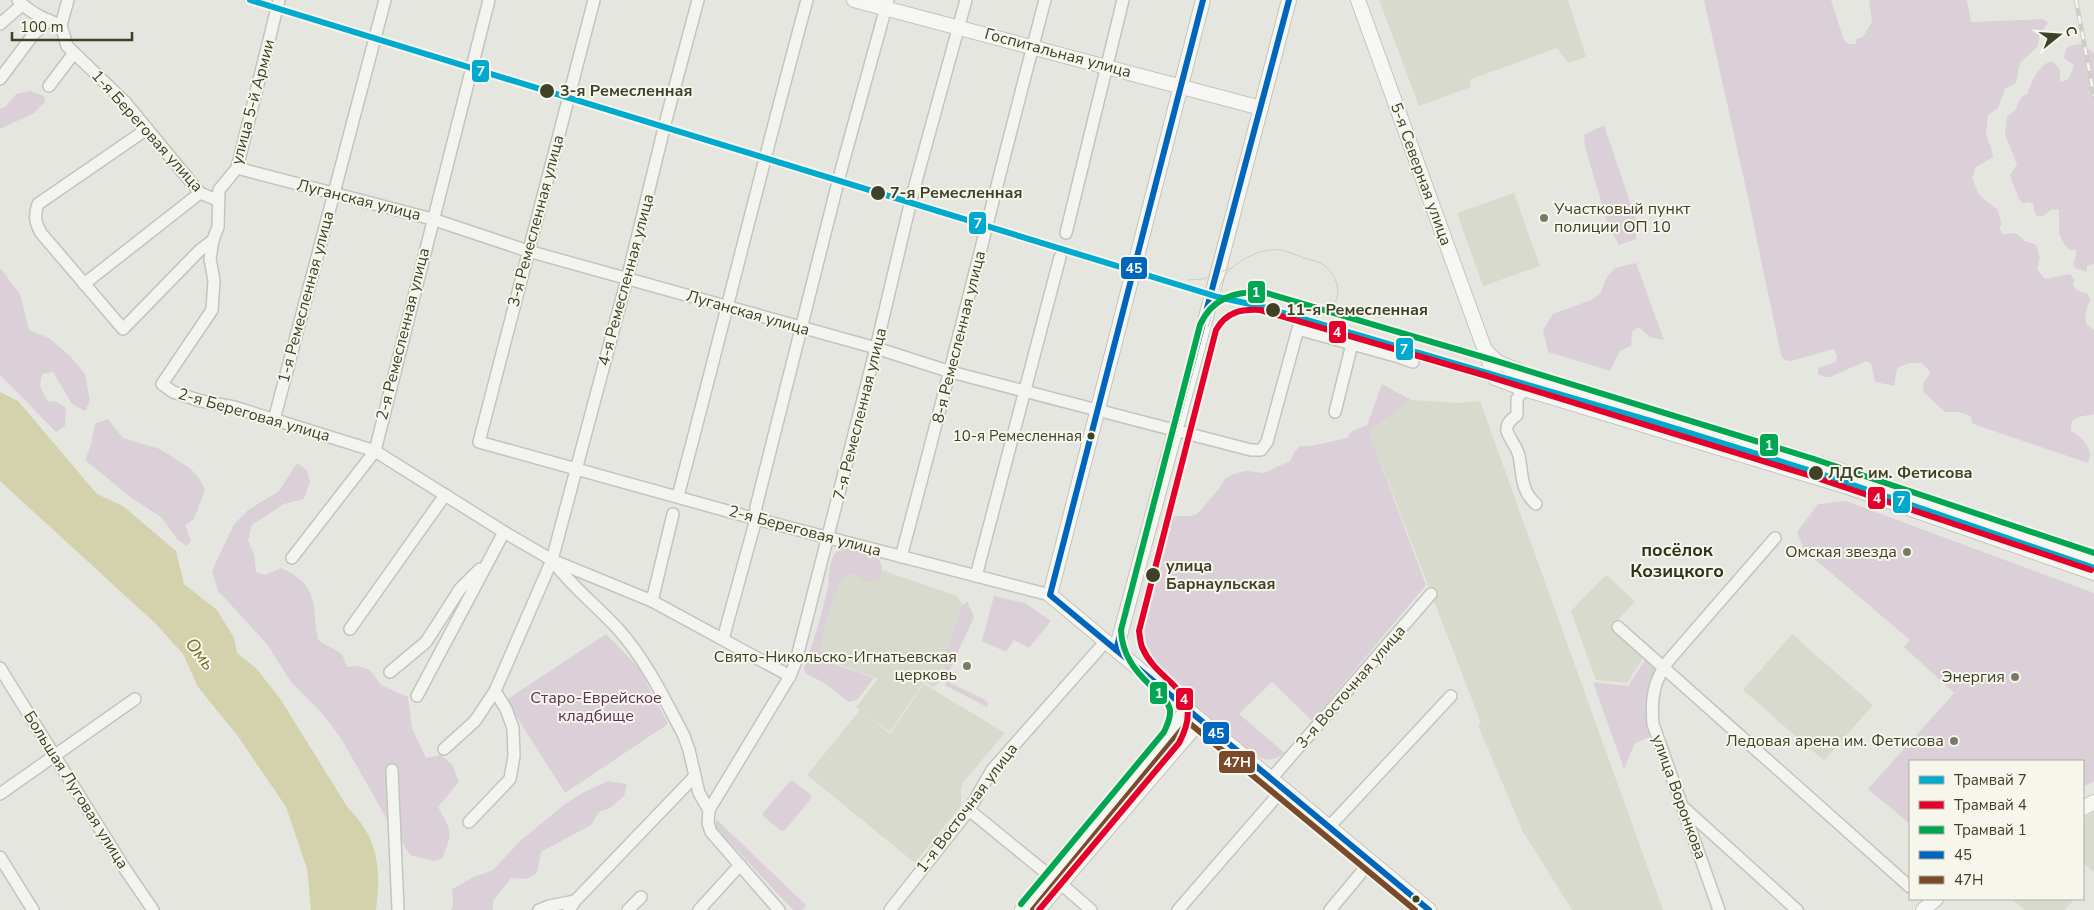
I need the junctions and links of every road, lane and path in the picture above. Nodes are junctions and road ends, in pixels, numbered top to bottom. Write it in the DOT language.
graph roads {
  1 [pos="68,0"];
  2 [pos="279,0"];
  3 [pos="385,0"];
  4 [pos="488,0"];
  5 [pos="594,0"];
  6 [pos="698,0"];
  7 [pos="807,0"];
  8 [pos="854,0"];
  9 [pos="966,0"];
  10 [pos="1045,0"];
  11 [pos="1123,0"];
  12 [pos="1203,0"];
  13 [pos="1289,0"];
  14 [pos="1358,0"];
  15 [pos="20,2"];
  16 [pos="886,4"];
  17 [pos="49,20"];
  18 [pos="0,24"];
  19 [pos="61,25"];
  20 [pos="959,27"];
  21 [pos="1033,47"];
  22 [pos="74,53"];
  23 [pos="1106,66"];
  24 [pos="0,79"];
  25 [pos="1181,85"];
  26 [pos="49,86"];
  27 [pos="1261,108"];
  28 [pos="147,129"];
  29 [pos="238,168"];
  30 [pos="200,193"];
  31 [pos="333,194"];
  32 [pos="217,200"];
  33 [pos="432,219"];
  34 [pos="1066,233"];
  35 [pos="213,240"];
  36 [pos="528,251"];
  37 [pos="1060,257"];
  38 [pos="627,280"];
  39 [pos="84,284"];
  40 [pos="728,307"];
  41 [pos="801,328"];
  42 [pos="1352,344"];
  43 [pos="876,348"];
  44 [pos="1483,348"];
  45 [pos="1413,362"];
  46 [pos="951,372"];
  47 [pos="1524,389"];
  48 [pos="1025,391"];
  49 [pos="1609,406"];
  50 [pos="1097,410"];
  51 [pos="1335,412"];
  52 [pos="274,420"];
  53 [pos="1175,430"];
  54 [pos="479,442"];
  55 [pos="375,451"];
  56 [pos="576,469"];
  57 [pos="445,495"];
  58 [pos="678,496"];
  59 [pos="1536,504"];
  60 [pos="673,514"];
  61 [pos="756,519"];
  62 [pos="504,532"];
  63 [pos="829,538"];
  64 [pos="1775,538"];
  65 [pos="901,557"];
  66 [pos="292,558"];
  67 [pos="2094,558"];
  68 [pos="489,560"];
  69 [pos="552,560"];
  70 [pos="2094,573"];
  71 [pos="976,576"];
  72 [pos="1431,594"];
  73 [pos="1050,596"];
  74 [pos="652,601"];
  75 [pos="1618,627"];
  76 [pos="350,629"];
  77 [pos="723,639"];
  78 [pos="1111,645"];
  79 [pos="1664,667"];
  80 [pos="0,668"];
  81 [pos="390,672"];
  82 [pos="790,676"];
  83 [pos="494,691"];
  84 [pos="417,696"];
  85 [pos="1451,696"];
  86 [pos="135,699"];
  87 [pos="1187,710"];
  88 [pos="1200,721"];
  89 [pos="444,748"];
  90 [pos="54,754"];
  91 [pos="392,770"];
  92 [pos="695,776"];
  93 [pos="1271,779"];
  94 [pos="1283,789"];
  95 [pos="0,794"];
  96 [pos="1682,806"];
  97 [pos="709,810"];
  98 [pos="969,810"];
  99 [pos="468,822"];
  100 [pos="1329,827"];
  101 [pos="0,857"];
  102 [pos="1371,861"];
  103 [pos="740,865"];
  104 [pos="1055,880"];
  105 [pos="1909,886"];
  106 [pos="641,897"];
  107 [pos="572,905"];
  108 [pos="34,910"];
  109 [pos="154,910"];
  110 [pos="398,910"];
  111 [pos="539,910"];
  112 [pos="628,910"];
  113 [pos="699,910"];
  114 [pos="778,910"];
  115 [pos="890,910"];
  116 [pos="1022,910"];
  117 [pos="1038,910"];
  118 [pos="1091,910"];
  119 [pos="1178,910"];
  120 [pos="1330,910"];
  121 [pos="1429,910"];
  122 [pos="1719,910"];
  123 [pos="1797,910"];
  1 -- 19 [label="street"];
  2 -- 29 [label="street, улица 5-й Армии"];
  3 -- 31 [label="street, 1-я Ремесленная улица"];
  4 -- 33 [label="street, 2-я Ремесленная улица"];
  5 -- 36 [label="street, 3-я Ремесленная улица"];
  6 -- 38 [label="street, 4-я Ремесленная улица"];
  7 -- 40 [label="street"];
  8 -- 16 [label="main road, Госпитальная улица"];
  9 -- 20 [label="street, 7-я Ремесленная улица"];
  10 -- 21 [label="street, 8-я Ремесленная улица"];
  11 -- 23 [label="street"];
  12 -- 25 [label="main road"];
  13 -- 27 [label="main road"];
  14 -- 44 [label="main road, 5-я Северная улица"];
  15 -- 17 [label="street"];
  15 -- 18 [label="street"];
  16 -- 20 [label="main road, Госпитальная улица"];
  16 -- 41 [label="street"];
  17 -- 19 [label="street"];
  17 -- 24 [label="street"];
  19 -- 22 [label="street, 1-я Береговая улица"];
  20 -- 21 [label="main road, Госпитальная улица"];
  20 -- 43 [label="street, 7-я Ремесленная улица"];
  21 -- 23 [label="main road, Госпитальная улица"];
  21 -- 46 [label="street, 8-я Ремесленная улица"];
  22 -- 26 [label="street"];
  22 -- 28 [label="street, 1-я Береговая улица"];
  23 -- 25 [label="main road, Госпитальная улица"];
  23 -- 34 [label="street"];
  25 -- 27 [label="main road, Госпитальная улица"];
  25 -- 50 [label="main road"];
  27 -- 53 [label="main road"];
  28 -- 30 [label="street, 1-я Береговая улица"];
  28 -- 39 [label="street"];
  29 -- 31 [label="street, Луганская улица"];
  29 -- 32 [label="street, улица 5-й Армии"];
  30 -- 32 [label="street, 1-я Береговая улица"];
  30 -- 39 [label="street"];
  31 -- 33 [label="street, Луганская улица"];
  31 -- 52 [label="street, 1-я Ремесленная улица"];
  32 -- 35 [label="street, 2-я Береговая улица"];
  33 -- 36 [label="street, Луганская улица"];
  33 -- 55 [label="street, 2-я Ремесленная улица"];
  35 -- 39 [label="street"];
  35 -- 52 [label="street, 2-я Береговая улица"];
  36 -- 38 [label="street, Луганская улица"];
  36 -- 54 [label="street, 3-я Ремесленная улица"];
  37 -- 48 [label="street"];
  38 -- 40 [label="street, Луганская улица"];
  38 -- 56 [label="street, 4-я Ремесленная улица"];
  40 -- 41 [label="street, Луганская улица"];
  40 -- 58 [label="street"];
  41 -- 43 [label="street, Луганская улица"];
  41 -- 61 [label="street"];
  42 -- 45 [label="street"];
  42 -- 51 [label="street"];
  42 -- 53 [label="street, Луганская улица"];
  43 -- 46 [label="street, Луганская улица"];
  43 -- 63 [label="street, 7-я Ремесленная улица"];
  44 -- 47 [label="main road, 5-я Северная улица"];
  44 -- 49 [label="main road"];
  46 -- 48 [label="street, Луганская улица"];
  46 -- 65 [label="street, 8-я Ремесленная улица"];
  47 -- 49 [label="main road, 5-я Северная улица"];
  47 -- 59 [label="street"];
  48 -- 50 [label="street, Луганская улица"];
  48 -- 71 [label="street"];
  49 -- 67 [label="main road"];
  49 -- 70 [label="main road"];
  50 -- 53 [label="street, Луганская улица"];
  50 -- 73 [label="main road"];
  52 -- 55 [label="street, 2-я Береговая улица"];
  53 -- 78 [label="main road"];
  54 -- 56 [label="street, 2-я Береговая улица"];
  55 -- 57 [label="street, 2-я Береговая улица"];
  55 -- 66 [label="street, 2-я Ремесленная улица"];
  56 -- 58 [label="street, 2-я Береговая улица"];
  56 -- 69 [label="street, 4-я Ремесленная улица"];
  57 -- 62 [label="street, 2-я Береговая улица"];
  57 -- 76 [label="street"];
  58 -- 61 [label="street, 2-я Береговая улица"];
  60 -- 74 [label="street"];
  61 -- 63 [label="street, 2-я Береговая улица"];
  61 -- 77 [label="street"];
  62 -- 68 [label="street"];
  62 -- 69 [label="street, 2-я Береговая улица"];
  63 -- 65 [label="street, 2-я Береговая улица"];
  63 -- 82 [label="street, 7-я Ремесленная улица"];
  64 -- 79 [label="street, улица Воронкова"];
  65 -- 71 [label="street, 2-я Береговая улица"];
  68 -- 81 [label="street"];
  68 -- 84 [label="street"];
  69 -- 74 [label="street"];
  69 -- 83 [label="street, 4-я Ремесленная улица"];
  69 -- 92 [label="street"];
  71 -- 73 [label="street, 2-я Береговая улица"];
  72 -- 93 [label="street, 3-я Восточная улица"];
  73 -- 78 [label="main road, 2-я Береговая улица"];
  74 -- 77 [label="street"];
  75 -- 79 [label="street"];
  77 -- 82 [label="street"];
  78 -- 87 [label="main road, 2-я Береговая улица"];
  78 -- 98 [label="street, 1-я Восточная улица"];
  79 -- 96 [label="street, улица Воронкова"];
  79 -- 105 [label="street"];
  80 -- 90 [label="street, Большая Луговая улица"];
  82 -- 97 [label="street, 7-я Ремесленная улица"];
  83 -- 89 [label="street, 4-я Ремесленная улица"];
  83 -- 99 [label="street"];
  85 -- 100 [label="street"];
  86 -- 90 [label="street"];
  87 -- 88 [label="main road, 2-я Береговая улица"];
  87 -- 104 [label="main road"];
  88 -- 93 [label="main road, 2-я Береговая улица"];
  88 -- 104 [label="main road"];
  90 -- 95 [label="street"];
  90 -- 109 [label="street, Большая Луговая улица"];
  91 -- 110 [label="street"];
  92 -- 97 [label="street"];
  92 -- 107 [label="street"];
  93 -- 94 [label="main road, 2-я Береговая улица"];
  94 -- 100 [label="main road, 2-я Береговая улица"];
  94 -- 119 [label="street"];
  96 -- 122 [label="street, улица Воронкова"];
  96 -- 123 [label="street"];
  97 -- 103 [label="street"];
  98 -- 104 [label="street"];
  98 -- 115 [label="street, 1-я Восточная улица"];
  100 -- 102 [label="main road, 2-я Береговая улица"];
  101 -- 108 [label="street"];
  102 -- 120 [label="street"];
  102 -- 121 [label="main road, 2-я Береговая улица"];
  103 -- 113 [label="street"];
  103 -- 114 [label="street"];
  104 -- 116 [label="main road"];
  104 -- 117 [label="main road"];
  104 -- 118 [label="street"];
  106 -- 112 [label="street"];
  107 -- 111 [label="street"];
}
